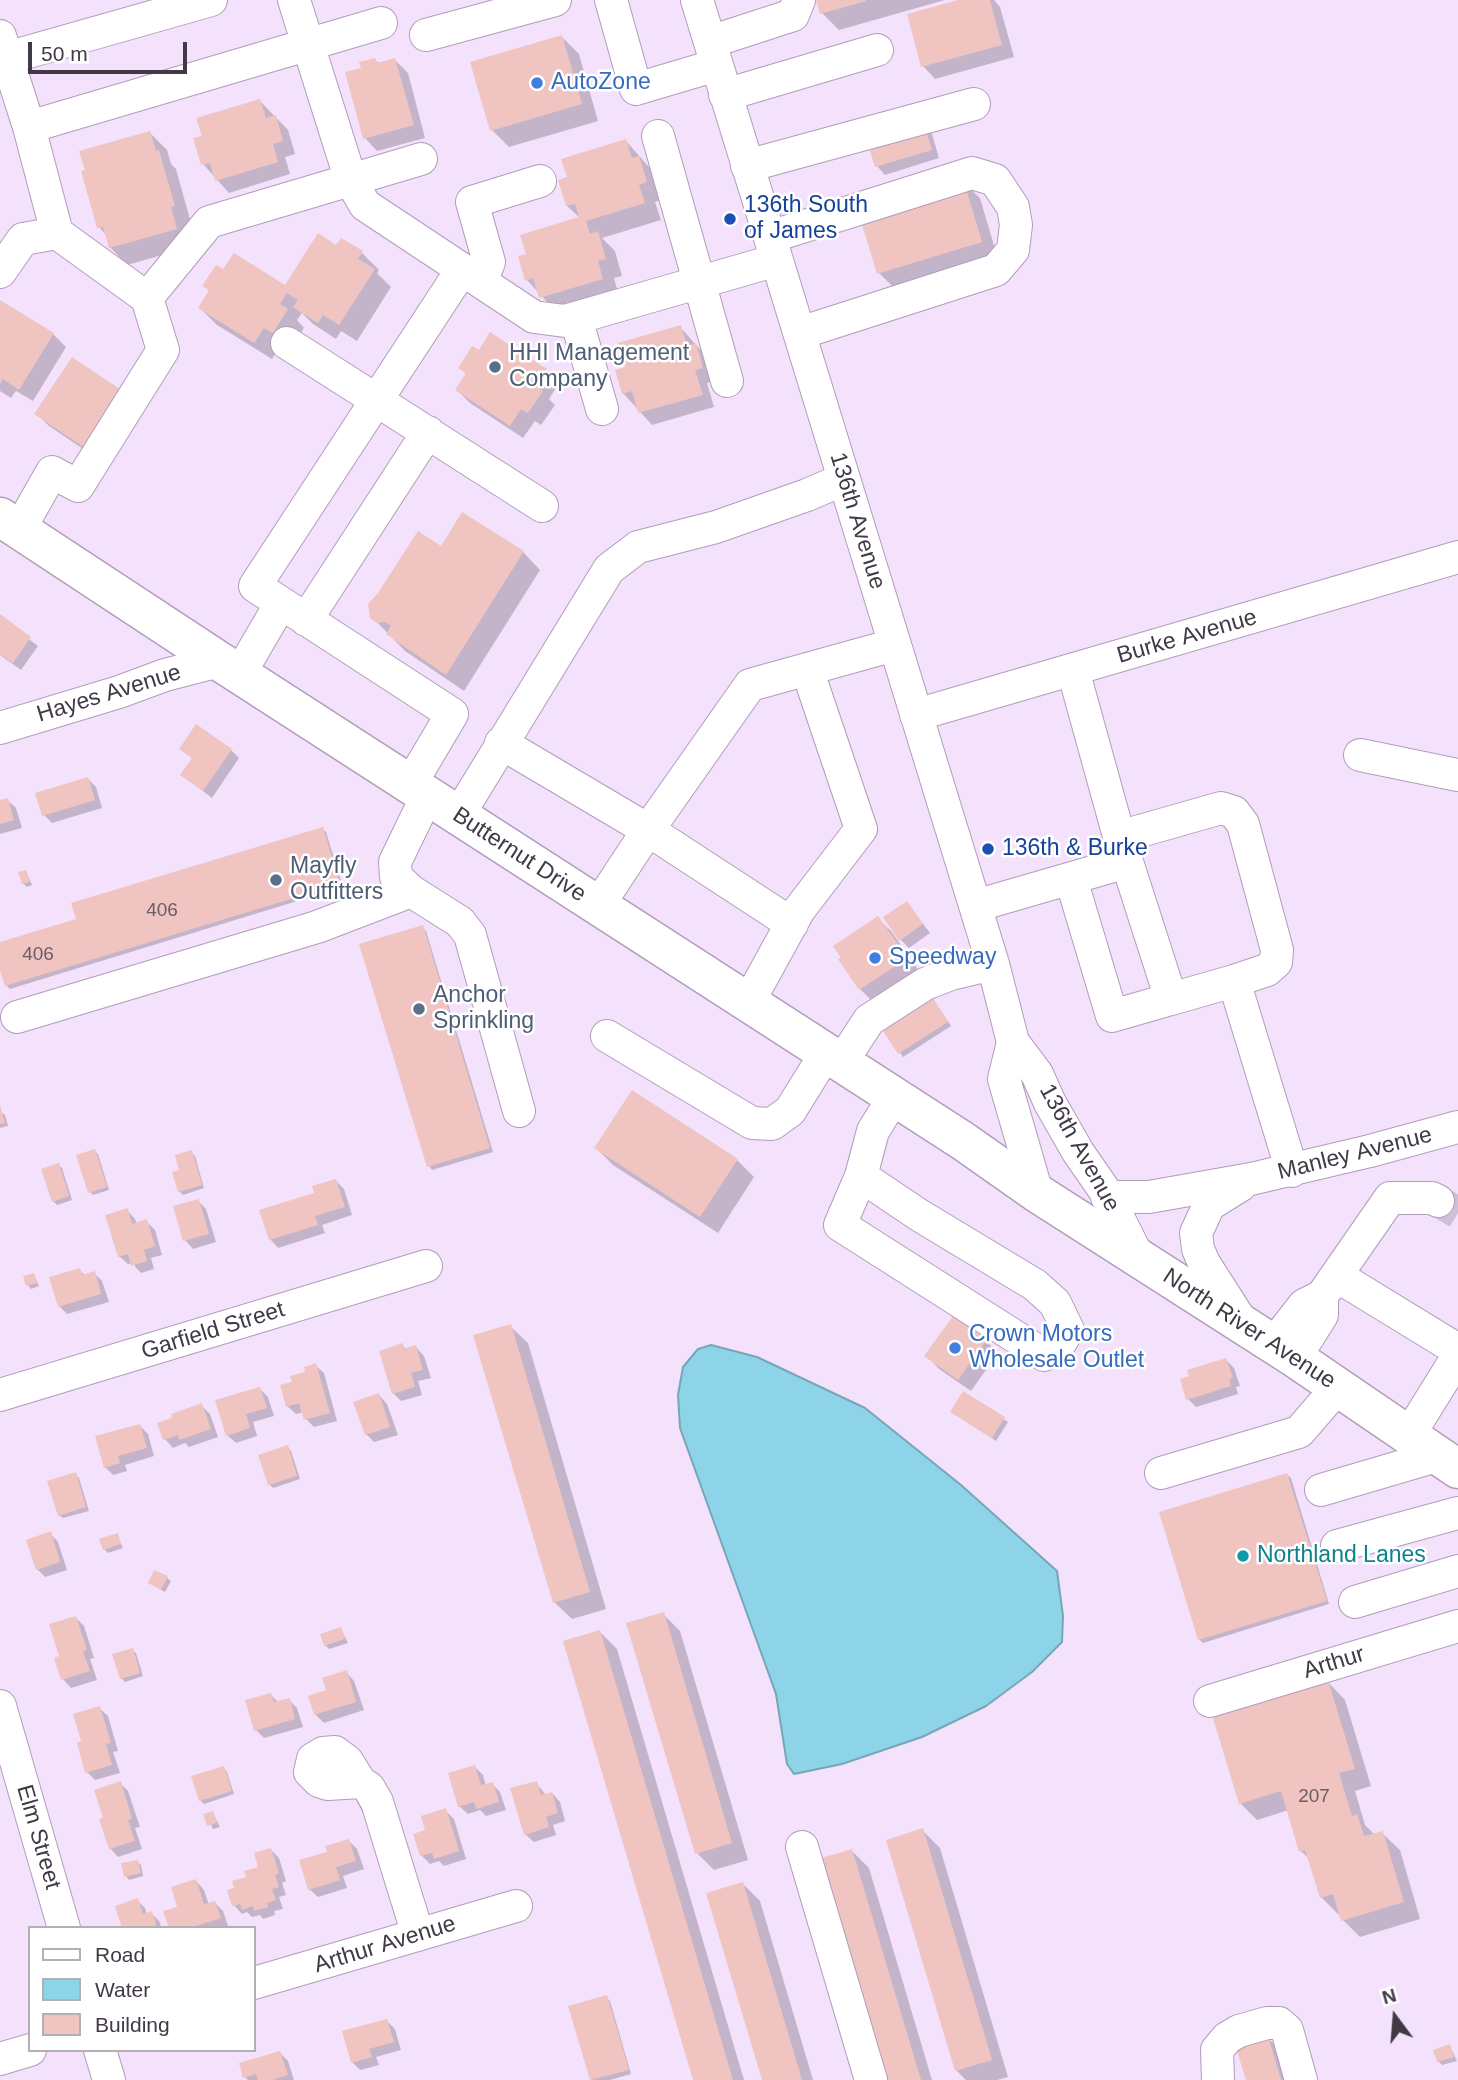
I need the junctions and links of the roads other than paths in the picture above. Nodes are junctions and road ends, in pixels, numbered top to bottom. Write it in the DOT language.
graph roads {
  1 [pos="211,0"];
  2 [pos="294,0"];
  3 [pos="555,0"];
  4 [pos="611,0"];
  5 [pos="697,0"];
  6 [pos="800,0"];
  7 [pos="503,7"];
  8 [pos="381,23"];
  9 [pos="426,35"];
  10 [pos="307,44"];
  11 [pos="877,50"];
  12 [pos="2,51"];
  13 [pos="713,54"];
  14 [pos="725,95"];
  15 [pos="974,104"];
  16 [pos="29,127"];
  17 [pos="658,136"];
  18 [pos="421,159"];
  19 [pos="747,166"];
  20 [pos="351,181"];
  21 [pos="540,181"];
  22 [pos="57,233"];
  23 [pos="774,249"];
  24 [pos="0,272"];
  25 [pos="471,276"];
  26 [pos="699,282"];
  27 [pos="148,298"];
  28 [pos="576,318"];
  29 [pos="800,333"];
  30 [pos="286,344"];
  31 [pos="727,381"];
  32 [pos="377,401"];
  33 [pos="602,409"];
  34 [pos="428,432"];
  35 [pos="844,479"];
  36 [pos="542,506"];
  37 [pos="10,524"];
  38 [pos="1458,556"];
  39 [pos="281,603"];
  40 [pos="306,620"];
  41 [pos="894,645"];
  42 [pos="229,668"];
  43 [pos="807,669"];
  44 [pos="1073,670"];
  45 [pos="916,715"];
  46 [pos="0,728"];
  47 [pos="501,743"];
  48 [pos="1360,755"];
  49 [pos="1458,775"];
  50 [pos="432,799"];
  51 [pos="648,831"];
  52 [pos="1123,850"];
  53 [pos="1071,878"];
  54 [pos="411,891"];
  55 [pos="598,906"];
  56 [pos="975,906"];
  57 [pos="792,924"];
  58 [pos="993,964"];
  59 [pos="1234,981"];
  60 [pos="1171,999"];
  61 [pos="748,1003"];
  62 [pos="17,1017"];
  63 [pos="607,1036"];
  64 [pos="1013,1042"];
  65 [pos="833,1058"];
  66 [pos="894,1097"];
  67 [pos="519,1111"];
  68 [pos="1458,1128"];
  69 [pos="1370,1152"];
  70 [pos="1292,1171"];
  71 [pos="861,1176"];
  72 [pos="1251,1179"];
  73 [pos="1037,1193"];
  74 [pos="1107,1197"];
  75 [pos="1390,1198"];
  76 [pos="1438,1201"];
  77 [pos="1138,1257"];
  78 [pos="426,1266"];
  79 [pos="1329,1286"];
  80 [pos="1271,1343"];
  81 [pos="1458,1350"];
  82 [pos="1458,1356"];
  83 [pos="1338,1387"];
  84 [pos="0,1395"];
  85 [pos="1409,1435"];
  86 [pos="1449,1462"];
  87 [pos="1161,1473"];
  88 [pos="1321,1490"];
  89 [pos="1458,1513"];
  90 [pos="1337,1546"];
  91 [pos="1458,1571"];
  92 [pos="1355,1602"];
  93 [pos="1456,1634"];
  94 [pos="1210,1701"];
  95 [pos="0,1706"];
  96 [pos="360,1782"];
  97 [pos="802,1847"];
  98 [pos="516,1906"];
  99 [pos="63,1926"];
  100 [pos="418,1935"];
  101 [pos="256,1982"];
  102 [pos="28,2051"];
  103 [pos="101,2052"];
  104 [pos="0,2059"];
  105 [pos="109,2080"];
  106 [pos="872,2080"];
  107 [pos="1218,2080"];
  108 [pos="1301,2080"];
  1 -- 12 [label="street"];
  2 -- 10 [label="street"];
  3 -- 7 [label="street"];
  4 -- 13 [label="street"];
  5 -- 13 [label="street, 136th Avenue"];
  6 -- 13 [label="street"];
  7 -- 9 [label="street"];
  8 -- 10 [label="street"];
  10 -- 16 [label="street"];
  10 -- 20 [label="street"];
  11 -- 14 [label="street"];
  12 -- 16 [label="street"];
  13 -- 14 [label="street, 136th Avenue"];
  14 -- 19 [label="street, 136th Avenue"];
  15 -- 19 [label="street"];
  16 -- 22 [label="street"];
  17 -- 26 [label="street"];
  18 -- 20 [label="street"];
  19 -- 23 [label="street, 136th Avenue"];
  20 -- 25 [label="street"];
  20 -- 27 [label="street"];
  21 -- 25 [label="street"];
  22 -- 24 [label="street"];
  22 -- 27 [label="street"];
  23 -- 26 [label="street"];
  23 -- 29 [label="street, 136th Avenue"];
  23 -- 29 [label="street"];
  25 -- 28 [label="street"];
  25 -- 32 [label="street"];
  26 -- 28 [label="street"];
  26 -- 31 [label="street"];
  27 -- 37 [label="street"];
  28 -- 33 [label="street"];
  29 -- 35 [label="street, 136th Avenue"];
  30 -- 32 [label="street"];
  32 -- 34 [label="street"];
  32 -- 39 [label="street"];
  34 -- 36 [label="street"];
  34 -- 40 [label="street"];
  35 -- 41 [label="street, 136th Avenue"];
  35 -- 47 [label="street"];
  37 -- 42 [label="main road, Butternut Drive"];
  38 -- 44 [label="street, Burke Avenue"];
  39 -- 40 [label="street"];
  39 -- 42 [label="street"];
  40 -- 50 [label="street"];
  41 -- 43 [label="street"];
  41 -- 45 [label="street, 136th Avenue"];
  42 -- 46 [label="street, Hayes Avenue"];
  42 -- 50 [label="main road, Butternut Drive"];
  43 -- 51 [label="street"];
  43 -- 57 [label="street"];
  44 -- 45 [label="street, Burke Avenue"];
  44 -- 52 [label="street"];
  45 -- 56 [label="street, 136th Avenue"];
  47 -- 50 [label="street"];
  47 -- 51 [label="street"];
  48 -- 49 [label="street"];
  50 -- 54 [label="street"];
  50 -- 55 [label="main road, Butternut Drive"];
  51 -- 55 [label="street"];
  51 -- 57 [label="street"];
  52 -- 53 [label="street"];
  52 -- 59 [label="street"];
  52 -- 60 [label="street"];
  53 -- 56 [label="street"];
  53 -- 60 [label="street"];
  54 -- 62 [label="street"];
  54 -- 67 [label="street"];
  55 -- 61 [label="main road, Butternut Drive"];
  56 -- 58 [label="street, 136th Avenue"];
  57 -- 61 [label="street"];
  58 -- 64 [label="street, 136th Avenue"];
  58 -- 65 [label="street"];
  59 -- 60 [label="street"];
  59 -- 70 [label="street"];
  61 -- 65 [label="main road, Butternut Drive"];
  63 -- 65 [label="street"];
  64 -- 73 [label="street, 136th Avenue"];
  64 -- 74 [label="street, 136th Avenue"];
  65 -- 66 [label="main road, Butternut Drive"];
  66 -- 71 [label="street"];
  66 -- 73 [label="main road, Butternut Drive"];
  68 -- 69 [label="street, Manley Avenue"];
  69 -- 70 [label="street, Manley Avenue"];
  69 -- 75 [label="street"];
  70 -- 72 [label="street, Manley Avenue"];
  71 -- 71 [label="street"];
  72 -- 74 [label="street, Manley Avenue"];
  72 -- 80 [label="street, Manley Avenue"];
  73 -- 77 [label="main road, North River Avenue"];
  74 -- 77 [label="street, 136th Avenue"];
  75 -- 76 [label="street"];
  75 -- 79 [label="street"];
  77 -- 80 [label="main road, North River Avenue"];
  78 -- 84 [label="street, Garfield Street"];
  79 -- 80 [label="street"];
  79 -- 81 [label="street"];
  80 -- 83 [label="main road, North River Avenue"];
  82 -- 85 [label="street"];
  83 -- 85 [label="main road, North River Avenue"];
  83 -- 87 [label="street"];
  85 -- 86 [label="main road, North River Avenue"];
  86 -- 88 [label="street"];
  89 -- 90 [label="street"];
  91 -- 92 [label="street"];
  93 -- 94 [label="street, Arthur"];
  95 -- 99 [label="street, Elm Street"];
  96 -- 100 [label="street"];
  97 -- 106 [label="street"];
  98 -- 100 [label="street, Arthur Avenue"];
  100 -- 101 [label="street, Arthur Avenue"];
  102 -- 104 [label="street"];
  103 -- 105 [label="street"];
  107 -- 108 [label="street"];
}
